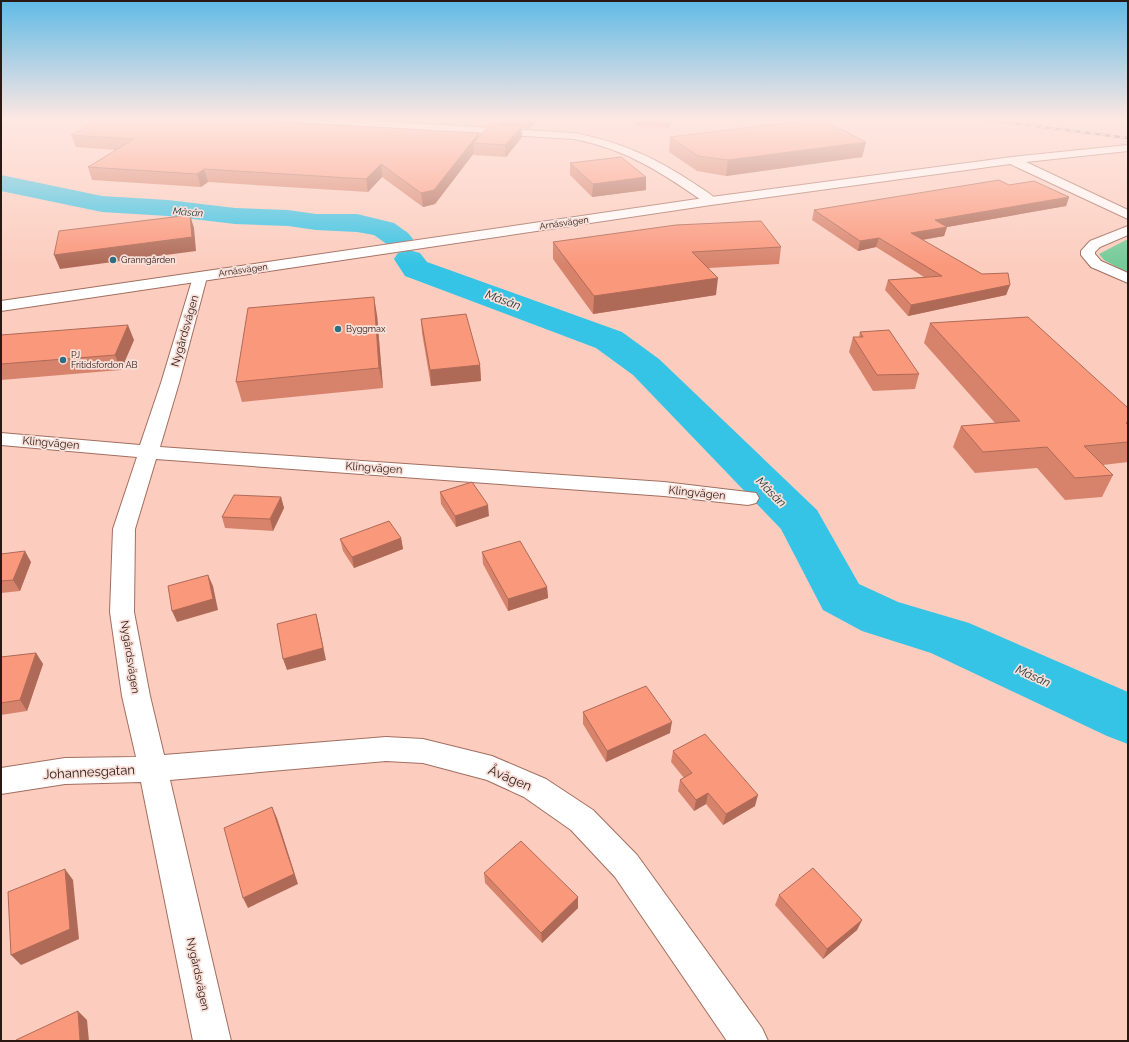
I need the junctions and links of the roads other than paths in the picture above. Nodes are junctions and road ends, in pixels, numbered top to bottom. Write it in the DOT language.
graph roads {
  1 [pos="662,168"];
  2 [pos="956,168"];
  3 [pos="1028,168"];
  4 [pos="711,201"];
  5 [pos="1128,215"];
  6 [pos="1128,230"];
  7 [pos="200,277"];
  8 [pos="1128,279"];
  9 [pos="1,306"];
  10 [pos="1,439"];
  11 [pos="148,452"];
  12 [pos="748,498"];
  13 [pos="154,769"];
  14 [pos="1,781"];
  15 [pos="212,1041"];
  16 [pos="749,1041"];
  1 -- 4 [label="street"];
  2 -- 4 [label="street, Arnäsvägen"];
  3 -- 5 [label="street"];
  4 -- 7 [label="street, Arnäsvägen"];
  6 -- 8 [label="street"];
  7 -- 9 [label="street, Arnäsvägen"];
  7 -- 11 [label="street, Nygårdsvägen"];
  10 -- 11 [label="street, Klingvägen"];
  11 -- 12 [label="street, Klingvägen"];
  11 -- 13 [label="street, Nygårdsvägen"];
  13 -- 14 [label="street, Johannesgatan"];
  13 -- 15 [label="street, Nygårdsvägen"];
  13 -- 16 [label="street, Åvägen"];
}
